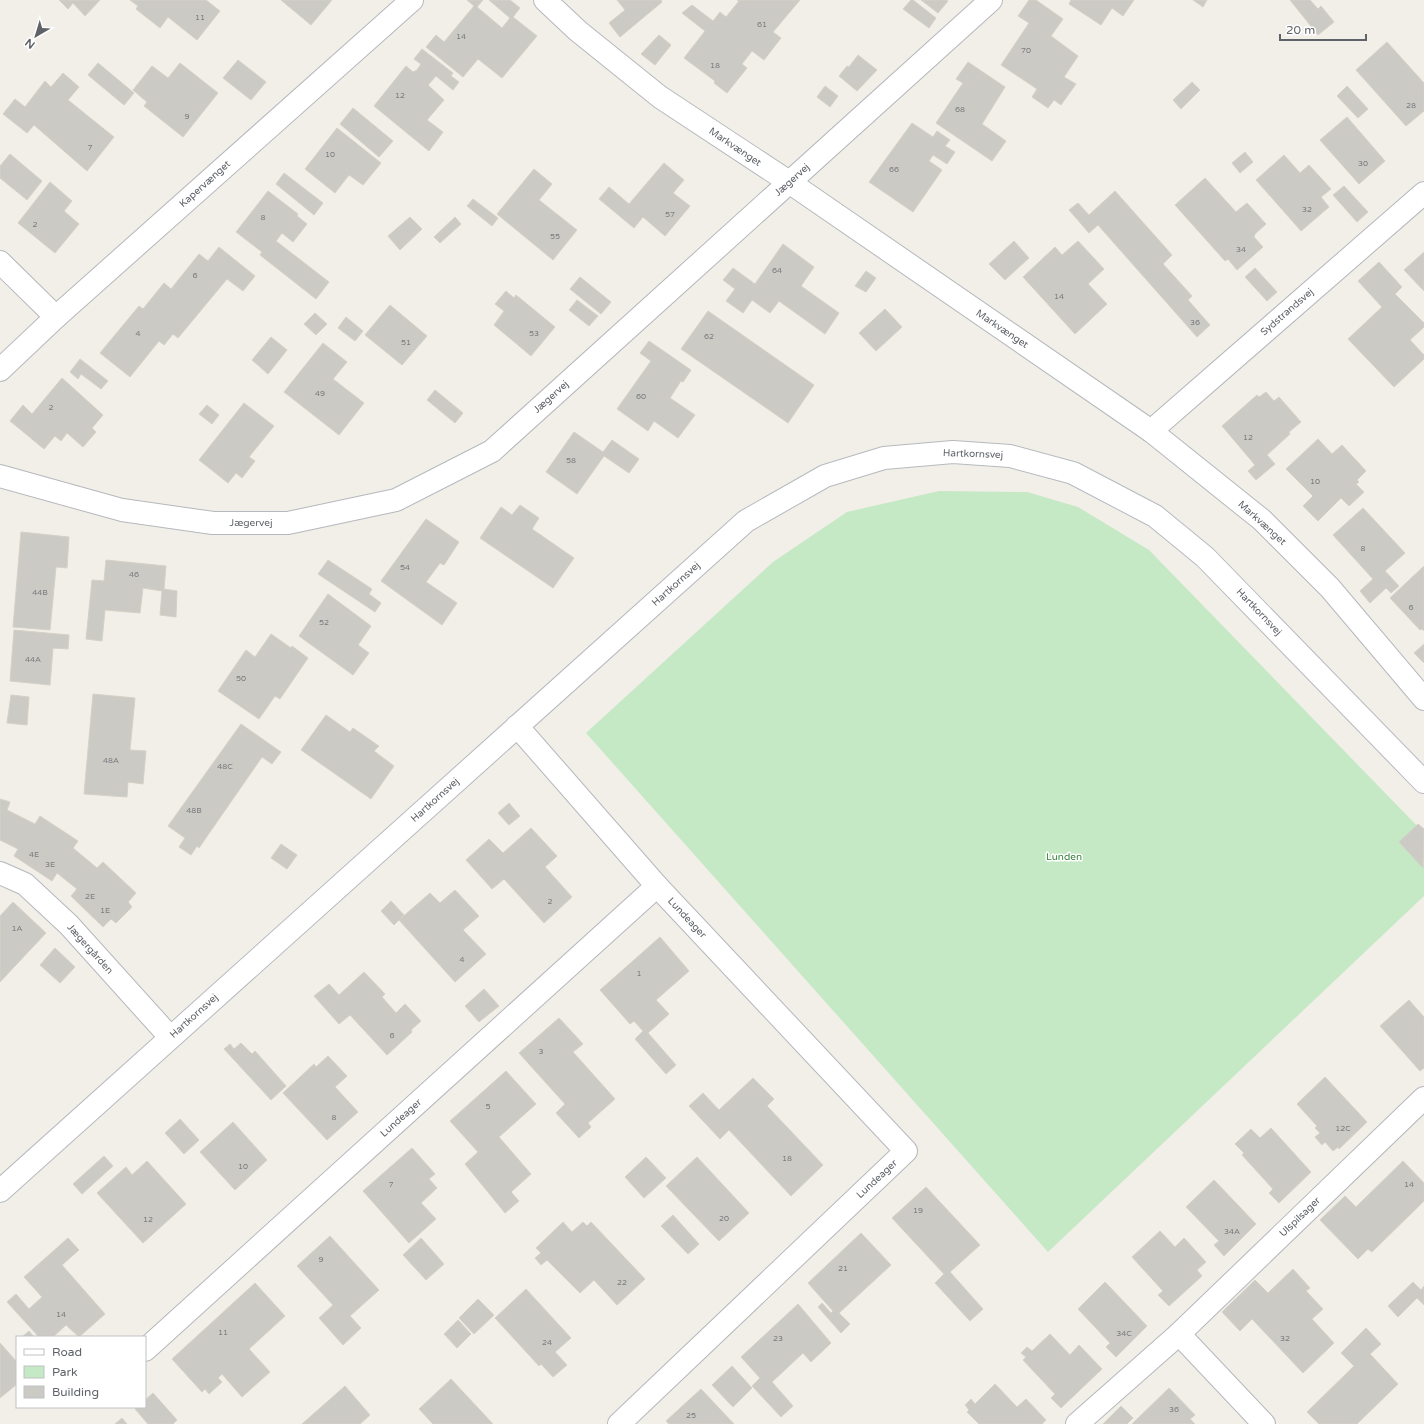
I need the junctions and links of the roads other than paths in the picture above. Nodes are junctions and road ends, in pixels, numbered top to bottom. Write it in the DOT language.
graph roads {
  1 [pos="412,0"];
  2 [pos="545,0"];
  3 [pos="991,0"];
  4 [pos="789,182"];
  5 [pos="1424,193"];
  6 [pos="0,262"];
  7 [pos="56,317"];
  8 [pos="0,370"];
  9 [pos="1151,431"];
  10 [pos="0,476"];
  11 [pos="1424,699"];
  12 [pos="517,726"];
  13 [pos="1424,782"];
  14 [pos="0,873"];
  15 [pos="657,886"];
  16 [pos="170,1037"];
  17 [pos="1423,1100"];
  18 [pos="0,1191"];
  19 [pos="1179,1334"];
  20 [pos="146,1349"];
  21 [pos="618,1424"];
  22 [pos="1077,1424"];
  23 [pos="1264,1424"];
  1 -- 7 [label="street, Kapervænget"];
  2 -- 4 [label="street, Markvænget"];
  3 -- 4 [label="street, Jægervej"];
  4 -- 9 [label="street, Markvænget"];
  4 -- 10 [label="street, Jægervej"];
  5 -- 9 [label="street, Sydstrandsvej"];
  6 -- 7 [label="street"];
  7 -- 8 [label="street, Kapervænget"];
  9 -- 11 [label="street, Markvænget"];
  12 -- 13 [label="street, Hartkornsvej"];
  12 -- 15 [label="street, Lundeager"];
  12 -- 16 [label="street, Hartkornsvej"];
  14 -- 16 [label="street, Jægergården"];
  15 -- 20 [label="street, Lundeager"];
  15 -- 21 [label="street, Lundeager"];
  16 -- 18 [label="street, Hartkornsvej"];
  17 -- 19 [label="street, Ulspilsager"];
  19 -- 22 [label="street, Ulspilsager"];
  19 -- 23 [label="street"];
}
